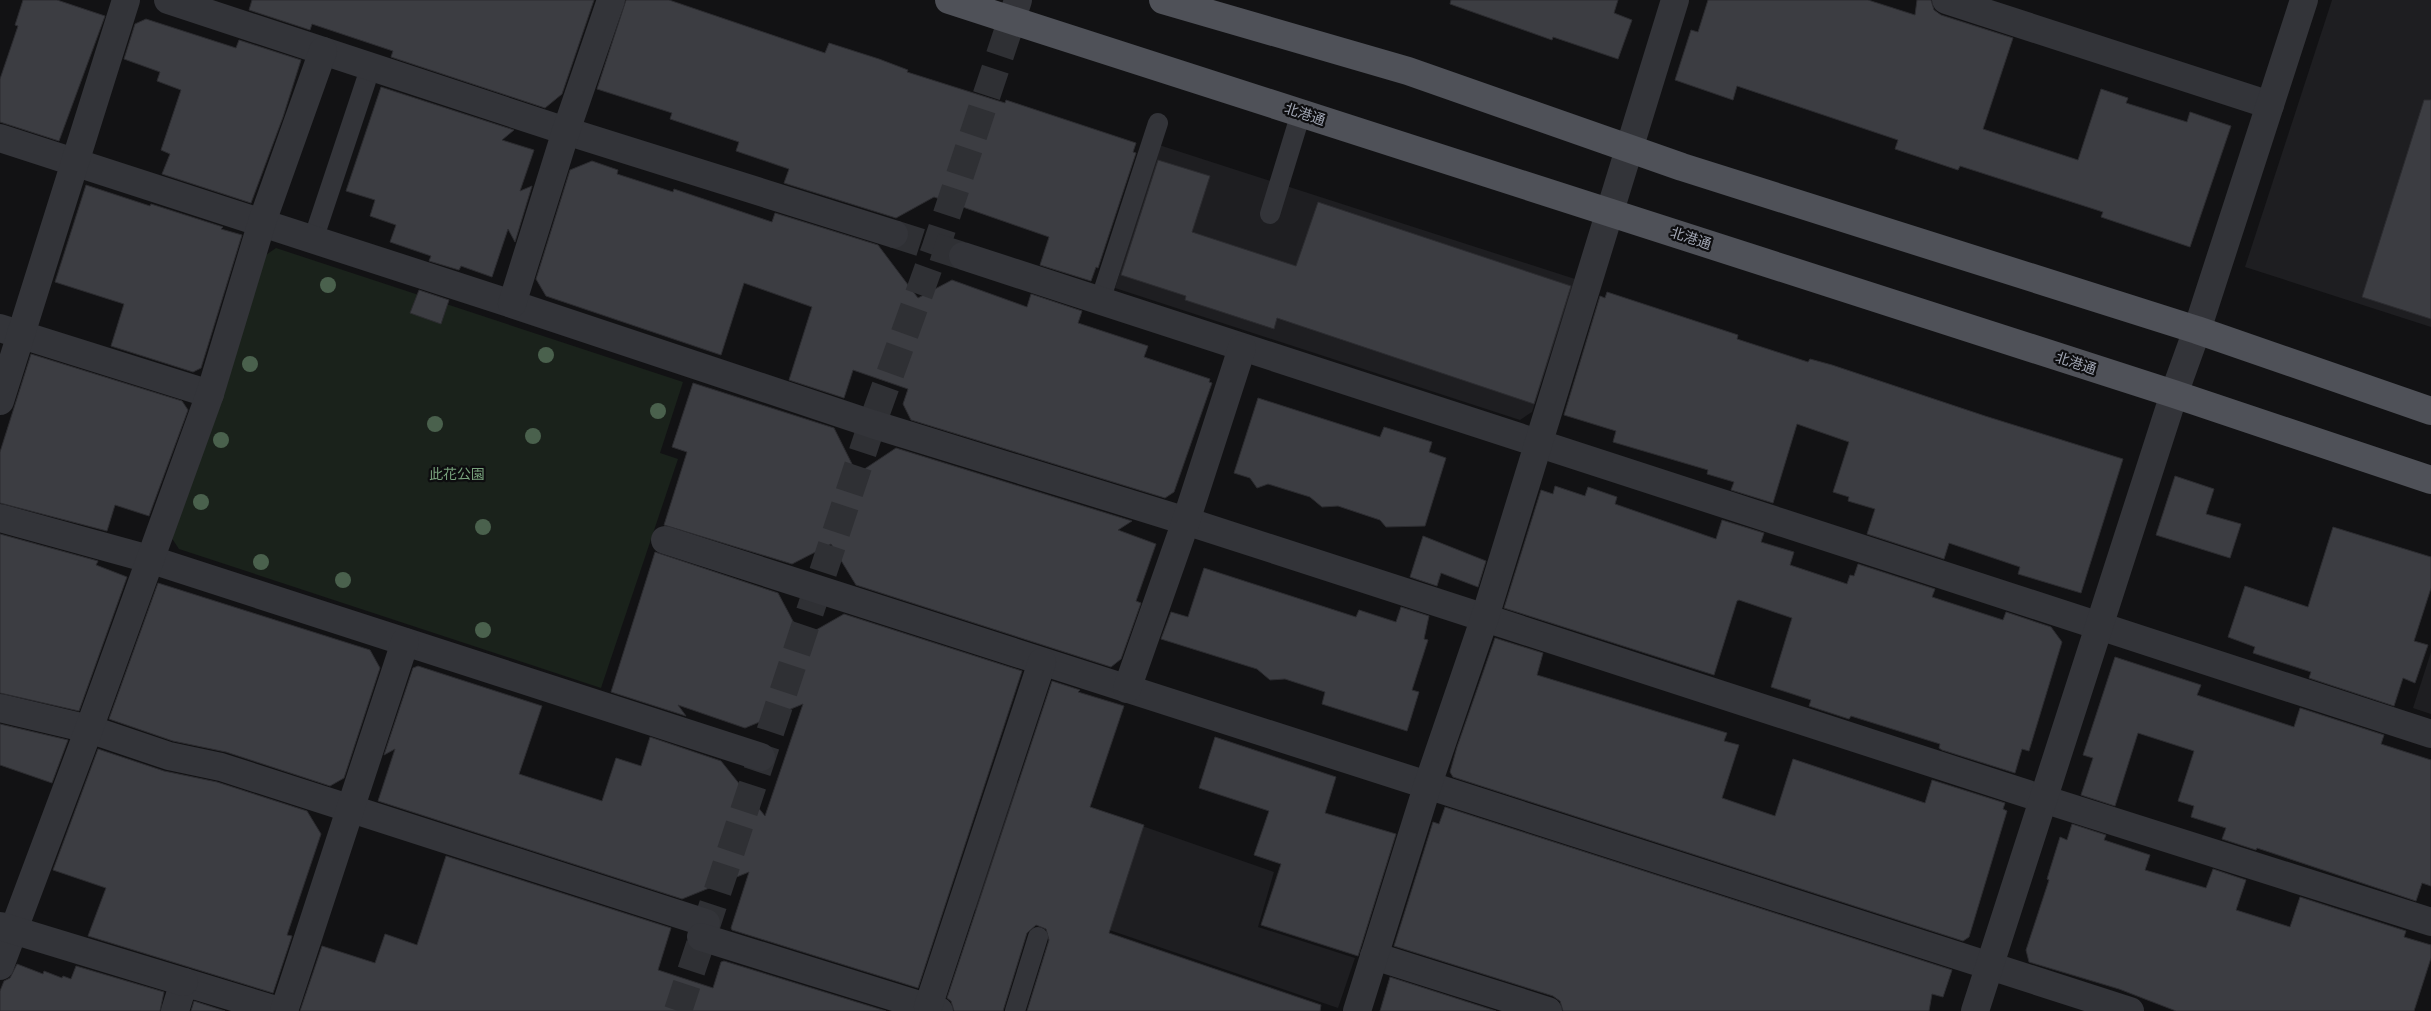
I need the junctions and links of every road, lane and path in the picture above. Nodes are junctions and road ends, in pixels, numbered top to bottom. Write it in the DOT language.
graph roads {
  1 [pos="126,0"];
  2 [pos="168,0"];
  3 [pos="611,0"];
  4 [pos="949,0"];
  5 [pos="1162,0"];
  6 [pos="1675,0"];
  7 [pos="1946,0"];
  8 [pos="2304,0"];
  9 [pos="1015,10"];
  10 [pos="323,51"];
  11 [pos="370,66"];
  12 [pos="2270,105"];
  13 [pos="1301,113"];
  14 [pos="1158,123"];
  15 [pos="566,131"];
  16 [pos="0,138"];
  17 [pos="1628,148"];
  18 [pos="74,162"];
  19 [pos="1609,212"];
  20 [pos="1270,214"];
  21 [pos="262,222"];
  22 [pos="894,234"];
  23 [pos="313,240"];
  24 [pos="964,256"];
  25 [pos="1100,301"];
  26 [pos="512,304"];
  27 [pos="2198,330"];
  28 [pos="11,332"];
  29 [pos="1242,348"];
  30 [pos="210,394"];
  31 [pos="2174,394"];
  32 [pos="0,402"];
  33 [pos="2431,411"];
  34 [pos="1538,445"];
  35 [pos="2431,480"];
  36 [pos="0,518"];
  37 [pos="1186,521"];
  38 [pos="665,540"];
  39 [pos="149,559"];
  40 [pos="1485,618"];
  41 [pos="2099,626"];
  42 [pos="405,642"];
  43 [pos="1042,662"];
  44 [pos="1127,689"];
  45 [pos="0,708"];
  46 [pos="89,729"];
  47 [pos="2431,734"];
  48 [pos="761,757"];
  49 [pos="1428,784"];
  50 [pos="2043,799"];
  51 [pos="350,808"];
  52 [pos="2431,922"];
  53 [pos="7,928"];
  54 [pos="1038,937"];
  55 [pos="1374,956"];
  56 [pos="1990,965"];
  57 [pos="0,966"];
  58 [pos="184,982"];
  59 [pos="934,1009"];
  60 [pos="175,1011"];
  61 [pos="278,1011"];
  62 [pos="284,1011"];
  63 [pos="1015,1011"];
  64 [pos="1356,1011"];
  65 [pos="1548,1011"];
  66 [pos="1975,1011"];
  67 [pos="2130,1011"];
  1 -- 18 [label="street"];
  2 -- 10 [label="street"];
  3 -- 15 [label="street"];
  4 -- 9 [label="main road, 北港通"];
  5 -- 17 [label="main road"];
  6 -- 17 [label="street"];
  7 -- 12 [label="street"];
  8 -- 12 [label="street"];
  9 -- 13 [label="main road, 北港通"];
  10 -- 11 [label="street"];
  10 -- 21 [label="street"];
  11 -- 15 [label="street"];
  11 -- 23 [label="lane"];
  12 -- 27 [label="street"];
  13 -- 19 [label="main road, 北港通"];
  13 -- 20 [label="lane"];
  14 -- 25 [label="lane"];
  15 -- 22 [label="street"];
  15 -- 26 [label="street"];
  16 -- 18 [label="street"];
  17 -- 19 [label="street"];
  17 -- 27 [label="main road"];
  18 -- 21 [label="street"];
  18 -- 28 [label="street"];
  19 -- 31 [label="main road, 北港通"];
  19 -- 34 [label="street"];
  21 -- 23 [label="street"];
  21 -- 30 [label="street"];
  23 -- 26 [label="street"];
  24 -- 25 [label="street"];
  25 -- 29 [label="street"];
  26 -- 37 [label="street"];
  27 -- 31 [label="street"];
  27 -- 33 [label="main road"];
  28 -- 30 [label="street"];
  28 -- 32 [label="street"];
  29 -- 34 [label="street"];
  29 -- 37 [label="street"];
  30 -- 39 [label="street"];
  31 -- 35 [label="main road, 北港通"];
  31 -- 41 [label="street"];
  34 -- 40 [label="street"];
  34 -- 41 [label="street"];
  36 -- 39 [label="street"];
  37 -- 40 [label="street"];
  37 -- 44 [label="street"];
  38 -- 43 [label="street"];
  39 -- 42 [label="street"];
  39 -- 46 [label="street"];
  40 -- 49 [label="street"];
  40 -- 50 [label="street"];
  41 -- 47 [label="street"];
  41 -- 50 [label="street"];
  42 -- 48 [label="street"];
  42 -- 51 [label="street"];
  43 -- 44 [label="street"];
  43 -- 59 [label="street"];
  44 -- 49 [label="street"];
  45 -- 46 [label="street"];
  46 -- 51 [label="street"];
  46 -- 53 [label="street"];
  49 -- 55 [label="street"];
  49 -- 56 [label="street"];
  50 -- 52 [label="street"];
  50 -- 56 [label="street"];
  51 -- 59 [label="street"];
  51 -- 62 [label="street"];
  53 -- 57 [label="street"];
  53 -- 58 [label="street"];
  54 -- 63 [label="lane"];
  55 -- 64 [label="street"];
  55 -- 65 [label="street"];
  56 -- 66 [label="street"];
  56 -- 67 [label="street"];
  58 -- 60 [label="street"];
  58 -- 61 [label="street"];
}
